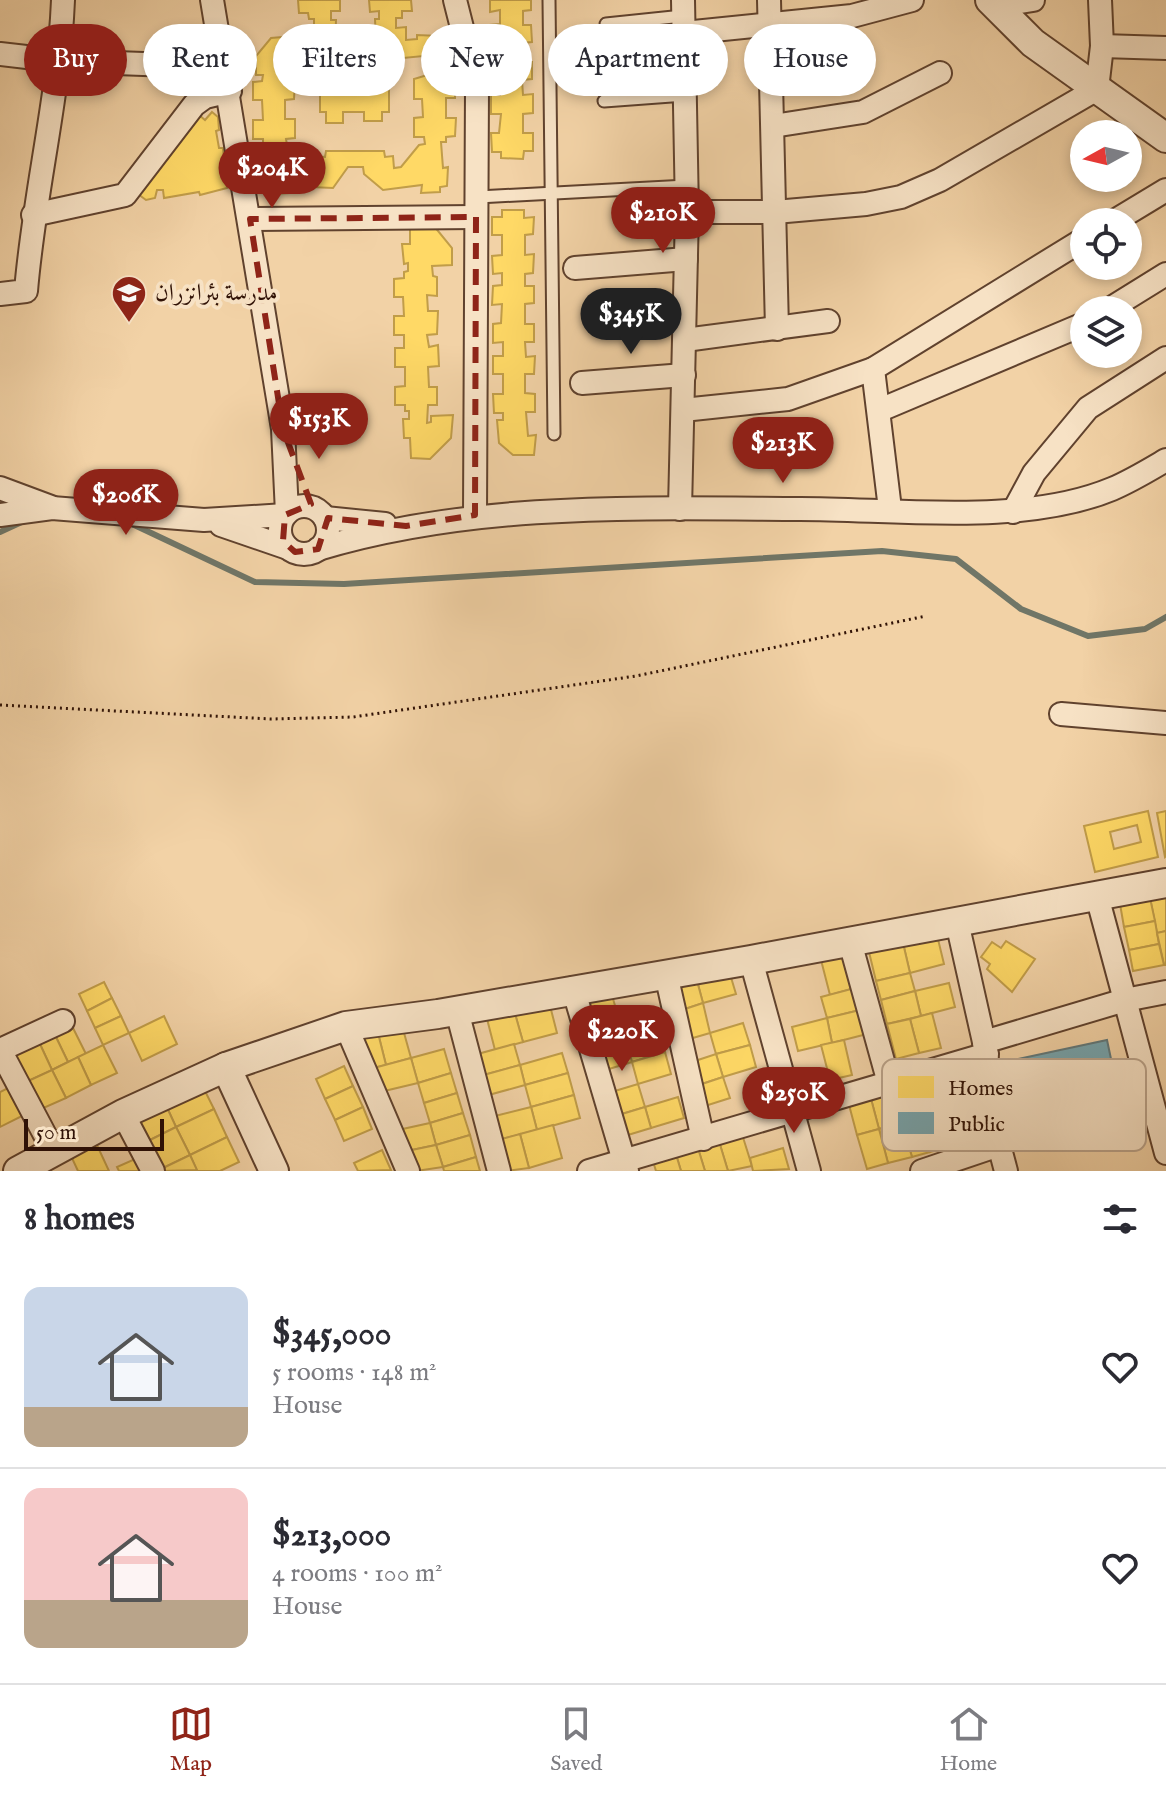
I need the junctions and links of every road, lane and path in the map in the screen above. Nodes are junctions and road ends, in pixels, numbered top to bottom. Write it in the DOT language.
graph roads {
  1 [pos="63,0"];
  2 [pos="212,0"];
  3 [pos="455,0"];
  4 [pos="549,0"];
  5 [pos="769,0"];
  6 [pos="912,0"];
  7 [pos="1033,0"];
  8 [pos="1100,0"];
  9 [pos="992,3"];
  10 [pos="684,16"];
  11 [pos="62,24"];
  12 [pos="217,24"];
  13 [pos="606,24"];
  14 [pos="761,24"];
  15 [pos="771,24"];
  16 [pos="780,24"];
  17 [pos="1102,46"];
  18 [pos="1166,48"];
  19 [pos="0,54"];
  20 [pos="24,57"];
  21 [pos="940,73"];
  22 [pos="1097,89"];
  23 [pos="55,96"];
  24 [pos="209,96"];
  25 [pos="231,96"];
  26 [pos="672,96"];
  27 [pos="685,96"];
  28 [pos="772,96"];
  29 [pos="604,101"];
  30 [pos="773,126"];
  31 [pos="1166,138"];
  32 [pos="687,186"];
  33 [pos="1166,190"];
  34 [pos="554,193"];
  35 [pos="477,207"];
  36 [pos="1136,208"];
  37 [pos="687,212"];
  38 [pos="775,212"];
  39 [pos="33,215"];
  40 [pos="250,219"];
  41 [pos="1070,248"];
  42 [pos="686,259"];
  43 [pos="575,268"];
  44 [pos="1166,274"];
  45 [pos="0,294"];
  46 [pos="1131,296"];
  47 [pos="828,321"];
  48 [pos="777,329"];
  49 [pos="1070,330"];
  50 [pos="685,340"];
  51 [pos="1166,358"];
  52 [pos="873,369"];
  53 [pos="684,375"];
  54 [pos="582,383"];
  55 [pos="683,410"];
  56 [pos="880,410"];
  57 [pos="283,429"];
  58 [pos="554,434"];
  59 [pos="1166,460"];
  60 [pos="0,488"];
  61 [pos="52,508"];
  62 [pos="680,509"];
  63 [pos="890,509"];
  64 [pos="318,512"];
  65 [pos="1013,512"];
  66 [pos="286,514"];
  67 [pos="0,515"];
  68 [pos="475,515"];
  69 [pos="204,520"];
  70 [pos="406,526"];
  71 [pos="288,548"];
  72 [pos="318,549"];
  73 [pos="926,616"];
  74 [pos="0,705"];
  75 [pos="1061,714"];
  76 [pos="1166,723"];
  77 [pos="1166,883"];
  78 [pos="1097,896"];
  79 [pos="957,922"];
  80 [pos="850,942"];
  81 [pos="751,960"];
  82 [pos="666,974"];
  83 [pos="573,988"];
  84 [pos="1166,992"];
  85 [pos="1125,1000"];
  86 [pos="457,1011"];
  87 [pos="63,1021"];
  88 [pos="346,1026"];
  89 [pos="985,1048"];
  90 [pos="882,1059"];
  91 [pos="955,1059"];
  92 [pos="987,1059"];
  93 [pos="1141,1059"];
  94 [pos="226,1067"];
  95 [pos="1146,1078"];
  96 [pos="882,1085"];
  97 [pos="793,1112"];
  98 [pos="123,1114"];
  99 [pos="703,1139"];
  100 [pos="984,1151"];
  101 [pos="1001,1151"];
  102 [pos="54,1152"];
  103 [pos="1166,1153"];
  104 [pos="625,1167"];
  105 [pos="18,1171"];
  106 [pos="153,1171"];
  107 [pos="274,1171"];
  108 [pos="408,1171"];
  109 [pos="499,1171"];
  110 [pos="589,1171"];
  111 [pos="809,1171"];
  112 [pos="922,1171"];
  113 [pos="1006,1171"];
  1 -- 11 [label="street"];
  2 -- 12 [label="street"];
  3 -- 35 [label="street"];
  4 -- 34 [label="lane"];
  5 -- 15 [label="street"];
  6 -- 16 [label="street"];
  7 -- 9 [label="street"];
  8 -- 17 [label="street"];
  9 -- 22 [label="street"];
  10 -- 13 [label="lane"];
  10 -- 14 [label="street"];
  17 -- 18 [label="street"];
  17 -- 22 [label="street"];
  19 -- 20 [label="street"];
  21 -- 30 [label="street"];
  22 -- 31 [label="street"];
  22 -- 38 [label="street"];
  23 -- 39 [label="street"];
  24 -- 39 [label="street"];
  25 -- 40 [label="street"];
  26 -- 29 [label="lane"];
  27 -- 32 [label="street"];
  28 -- 30 [label="street"];
  30 -- 38 [label="street"];
  32 -- 34 [label="lane"];
  32 -- 37 [label="street"];
  33 -- 36 [label="street"];
  34 -- 35 [label="lane"];
  34 -- 58 [label="lane"];
  35 -- 40 [label="street"];
  35 -- 68 [label="street"];
  37 -- 38 [label="street"];
  37 -- 42 [label="street"];
  38 -- 48 [label="street"];
  39 -- 45 [label="street"];
  40 -- 57 [label="street"];
  41 -- 52 [label="street"];
  42 -- 43 [label="street"];
  42 -- 50 [label="street"];
  44 -- 46 [label="street"];
  47 -- 48 [label="street"];
  48 -- 50 [label="street"];
  49 -- 56 [label="street"];
  50 -- 53 [label="street"];
  51 -- 65 [label="street"];
  52 -- 55 [label="street"];
  52 -- 56 [label="street"];
  53 -- 54 [label="street"];
  53 -- 55 [label="street"];
  55 -- 62 [label="street"];
  56 -- 63 [label="street"];
  57 -- 64 [label="street"];
  57 -- 66 [label="street"];
  59 -- 65 [label="street"];
  60 -- 61 [label="street"];
  61 -- 67 [label="street"];
  61 -- 69 [label="street"];
  62 -- 63 [label="street"];
  62 -- 68 [label="street"];
  63 -- 65 [label="street"];
  64 -- 66 [label="street"];
  64 -- 70 [label="street"];
  64 -- 72 [label="street"];
  66 -- 69 [label="street"];
  66 -- 71 [label="street"];
  68 -- 70 [label="street"];
  69 -- 71 [label="street"];
  70 -- 72 [label="street"];
  71 -- 72 [label="street"];
  73 -- 74 [label="path"];
  75 -- 76 [label="street"];
  77 -- 78 [label="street"];
  78 -- 79 [label="street"];
  78 -- 85 [label="street"];
  79 -- 80 [label="street"];
  79 -- 89 [label="street"];
  80 -- 81 [label="street"];
  80 -- 90 [label="street"];
  81 -- 82 [label="street"];
  81 -- 97 [label="street"];
  82 -- 83 [label="street"];
  82 -- 99 [label="street"];
  83 -- 86 [label="street"];
  83 -- 104 [label="street"];
  84 -- 85 [label="street"];
  85 -- 89 [label="street"];
  85 -- 93 [label="street"];
  86 -- 88 [label="street"];
  86 -- 109 [label="street"];
  87 -- 102 [label="street"];
  88 -- 94 [label="street"];
  88 -- 108 [label="street"];
  89 -- 91 [label="street"];
  89 -- 92 [label="street"];
  94 -- 98 [label="street"];
  94 -- 107 [label="street"];
  95 -- 103 [label="street"];
  96 -- 97 [label="street"];
  97 -- 99 [label="street"];
  97 -- 111 [label="street"];
  98 -- 102 [label="street"];
  98 -- 106 [label="street"];
  99 -- 104 [label="street"];
  100 -- 112 [label="street"];
  101 -- 113 [label="street"];
  102 -- 105 [label="street"];
  104 -- 110 [label="street"];
}
